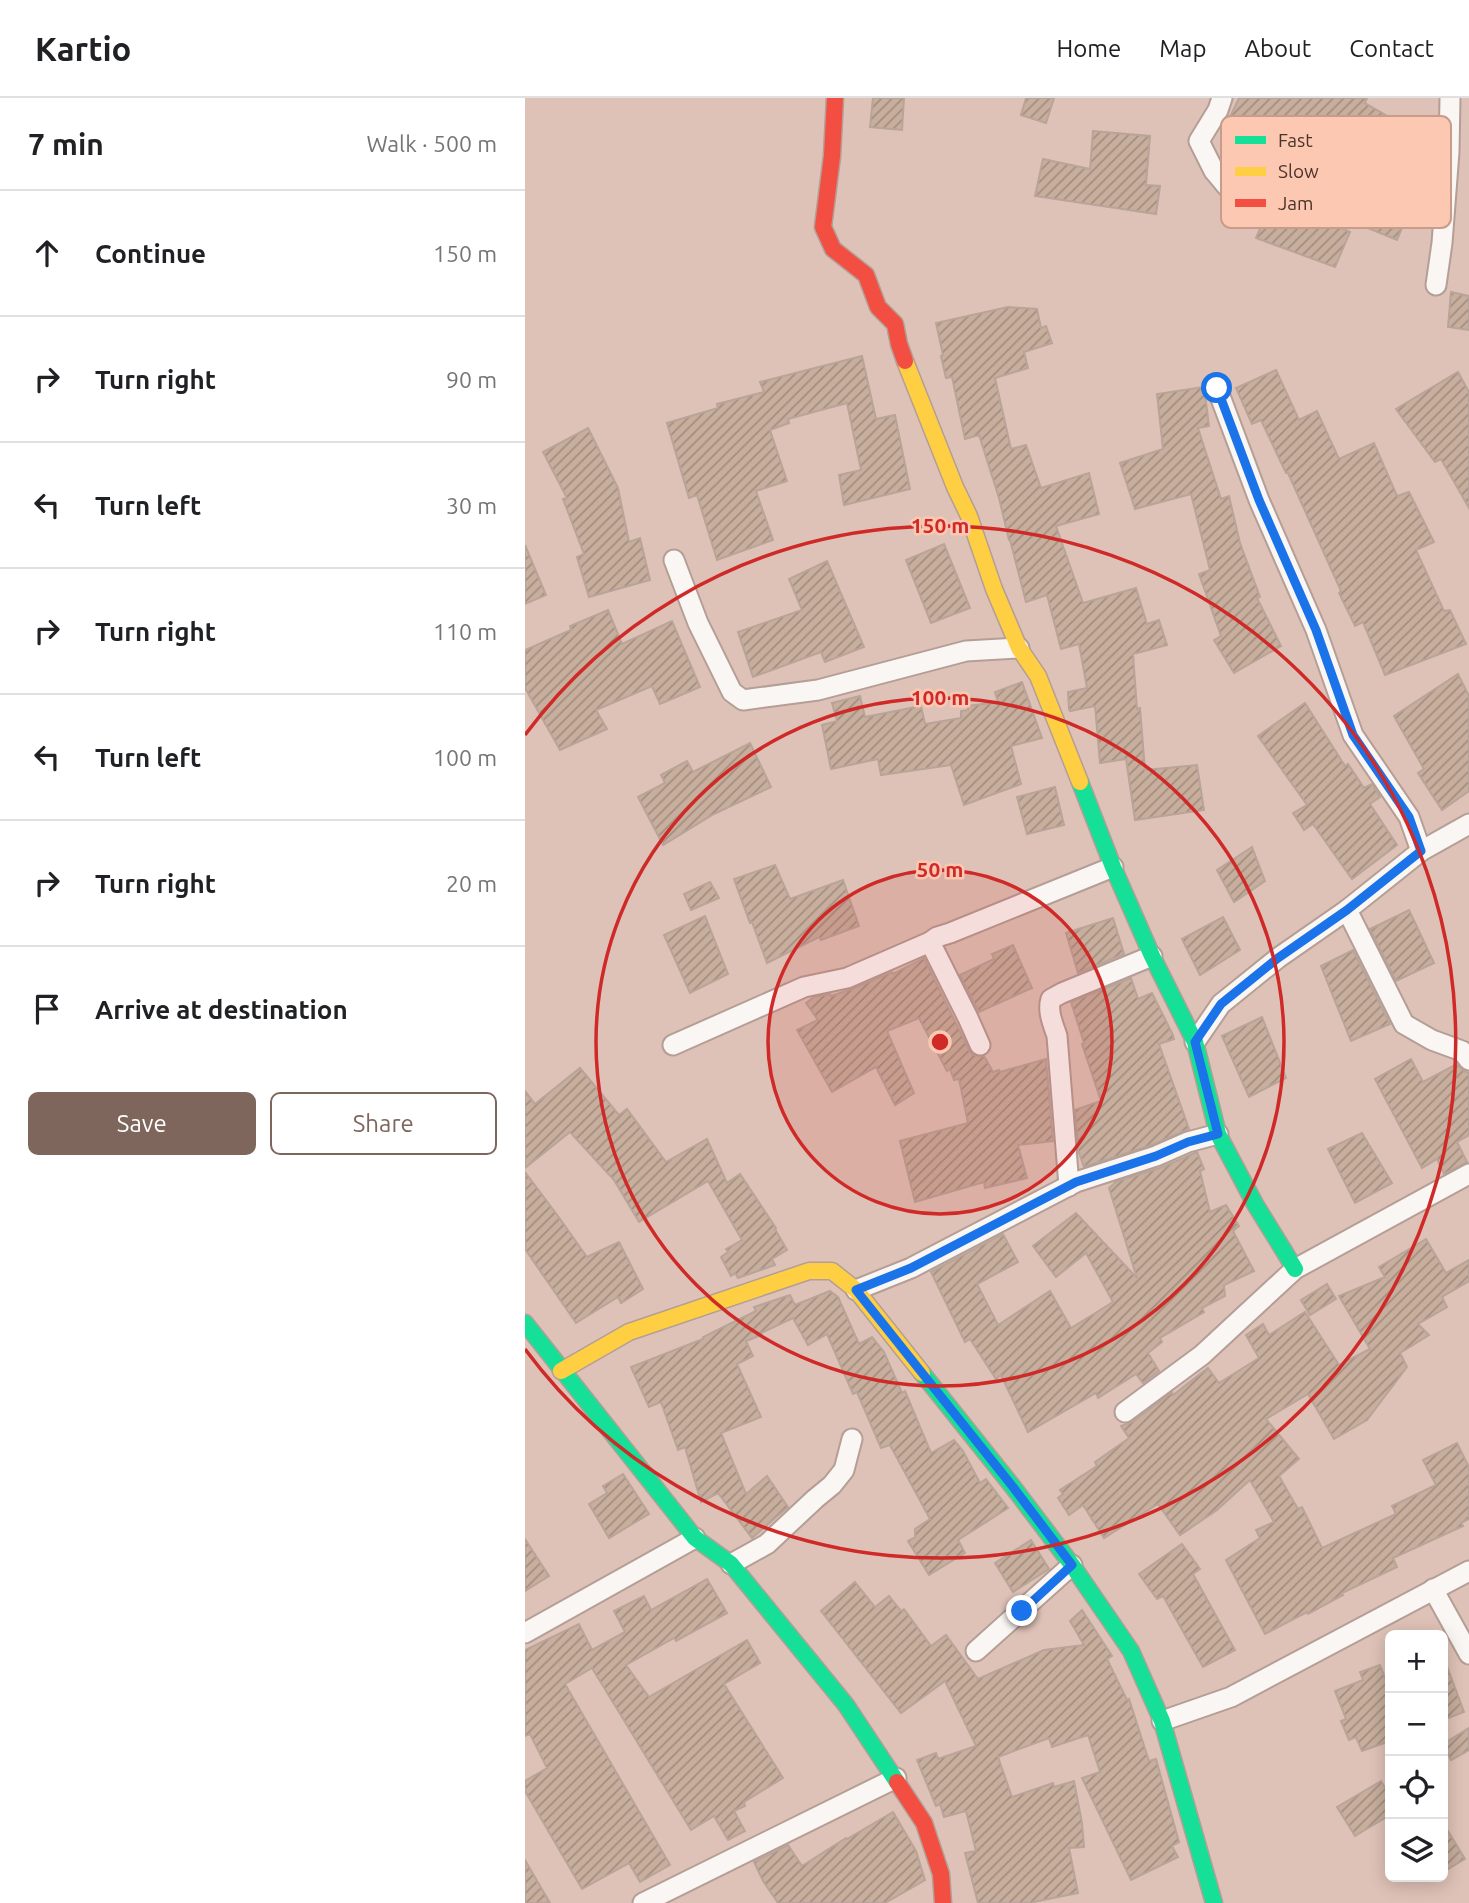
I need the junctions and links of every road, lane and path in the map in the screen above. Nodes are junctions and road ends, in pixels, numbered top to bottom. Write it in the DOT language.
graph roads {
  1 [pos="835,98"];
  2 [pos="1222,98"];
  3 [pos="1450,98"];
  4 [pos="1450,116"];
  5 [pos="1221,179"];
  6 [pos="1443,228"];
  7 [pos="1436,285"];
  8 [pos="1217,388"];
  9 [pos="674,560"];
  10 [pos="1019,648"];
  11 [pos="1469,824"];
  12 [pos="1421,851"];
  13 [pos="1113,867"];
  14 [pos="1347,910"];
  15 [pos="930,942"];
  16 [pos="1152,956"];
  17 [pos="1195,1042"];
  18 [pos="673,1045"];
  19 [pos="980,1045"];
  20 [pos="1469,1060"];
  21 [pos="1218,1134"];
  22 [pos="1469,1174"];
  23 [pos="1069,1186"];
  24 [pos="1295,1269"];
  25 [pos="856,1290"];
  26 [pos="525,1323"];
  27 [pos="561,1371"];
  28 [pos="1125,1412"];
  29 [pos="852,1439"];
  30 [pos="695,1538"];
  31 [pos="731,1564"];
  32 [pos="1072,1565"];
  33 [pos="1469,1571"];
  34 [pos="1433,1589"];
  35 [pos="525,1633"];
  36 [pos="976,1651"];
  37 [pos="1469,1654"];
  38 [pos="1162,1721"];
  39 [pos="896,1778"];
  40 [pos="643,1903"];
  41 [pos="943,1903"];
  42 [pos="1214,1903"];
  1 -- 10 [label="street"];
  2 -- 5 [label="street"];
  3 -- 4 [label="street"];
  6 -- 7 [label="street"];
  8 -- 12 [label="street"];
  9 -- 10 [label="street"];
  10 -- 13 [label="street"];
  11 -- 12 [label="street"];
  12 -- 14 [label="street"];
  13 -- 15 [label="street"];
  13 -- 16 [label="street"];
  14 -- 17 [label="street"];
  14 -- 20 [label="street"];
  15 -- 18 [label="street"];
  15 -- 19 [label="street"];
  16 -- 17 [label="street"];
  16 -- 23 [label="street"];
  17 -- 21 [label="street"];
  21 -- 23 [label="street"];
  21 -- 24 [label="street"];
  22 -- 24 [label="street"];
  23 -- 25 [label="street"];
  24 -- 28 [label="street"];
  25 -- 27 [label="street"];
  25 -- 32 [label="street"];
  26 -- 27 [label="street"];
  27 -- 30 [label="street"];
  29 -- 31 [label="street"];
  30 -- 31 [label="street"];
  30 -- 35 [label="street"];
  31 -- 39 [label="street"];
  32 -- 36 [label="street"];
  32 -- 38 [label="street"];
  33 -- 34 [label="street"];
  34 -- 37 [label="street"];
  34 -- 38 [label="street"];
  38 -- 42 [label="street"];
  39 -- 40 [label="street"];
  39 -- 41 [label="street"];
}
